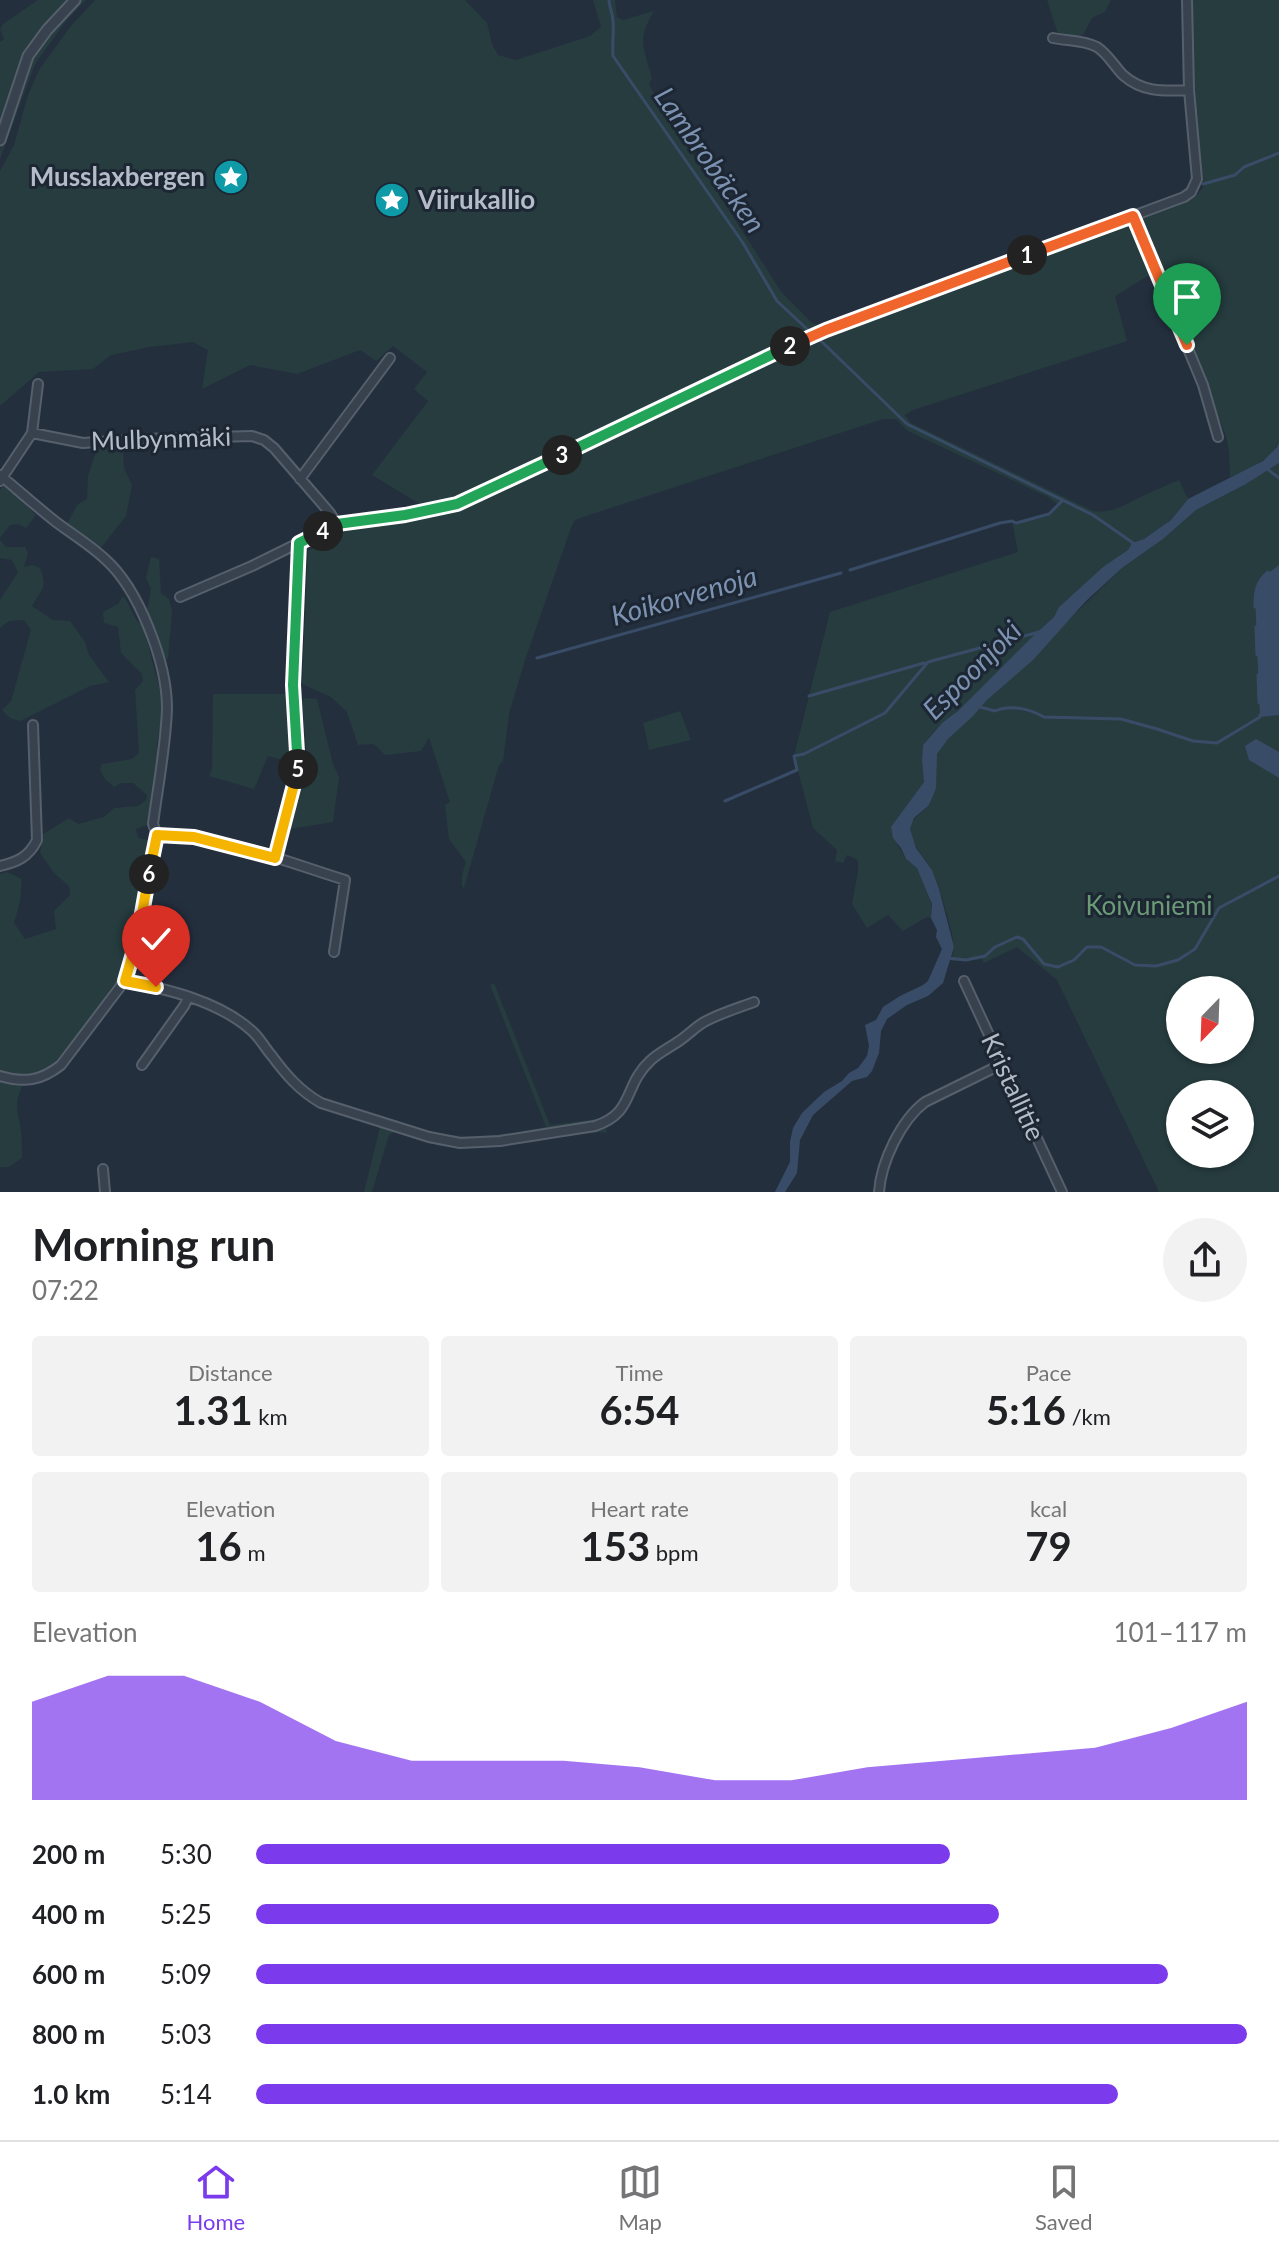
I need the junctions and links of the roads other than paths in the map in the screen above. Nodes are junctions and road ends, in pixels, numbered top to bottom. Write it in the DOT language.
graph roads {
  1 [pos="75,0"];
  2 [pos="1187,0"];
  3 [pos="1053,38"];
  4 [pos="1189,90"];
  5 [pos="0,140"];
  6 [pos="1133,216"];
  7 [pos="390,358"];
  8 [pos="38,384"];
  9 [pos="32,433"];
  10 [pos="1218,437"];
  11 [pos="1,478"];
  12 [pos="300,479"];
  13 [pos="337,524"];
  14 [pos="299,543"];
  15 [pos="180,597"];
  16 [pos="33,725"];
  17 [pos="157,835"];
  18 [pos="275,858"];
  19 [pos="0,866"];
  20 [pos="334,952"];
  21 [pos="125,981"];
  22 [pos="964,981"];
  23 [pos="188,998"];
  24 [pos="754,1002"];
  25 [pos="1002,1064"];
  26 [pos="142,1065"];
  27 [pos="0,1076"];
  28 [pos="103,1169"];
  29 [pos="105,1192"];
  30 [pos="879,1192"];
  31 [pos="1062,1192"];
  1 -- 5 [label="street"];
  2 -- 4 [label="street"];
  3 -- 4 [label="street"];
  4 -- 6 [label="street"];
  6 -- 10 [label="street"];
  6 -- 13 [label="street"];
  7 -- 12 [label="street"];
  8 -- 9 [label="street"];
  9 -- 11 [label="street"];
  9 -- 12 [label="street, Mulbynmäki"];
  11 -- 17 [label="street"];
  12 -- 13 [label="street, Mulbynmäki"];
  13 -- 14 [label="street"];
  14 -- 15 [label="street"];
  14 -- 18 [label="street"];
  16 -- 19 [label="street"];
  17 -- 18 [label="street"];
  17 -- 21 [label="street"];
  18 -- 20 [label="street"];
  21 -- 23 [label="street"];
  21 -- 27 [label="street"];
  22 -- 25 [label="street, Kristallitie"];
  23 -- 24 [label="street"];
  23 -- 26 [label="street"];
  25 -- 30 [label="street"];
  25 -- 31 [label="street, Kristallitie"];
  28 -- 29 [label="street"];
}
